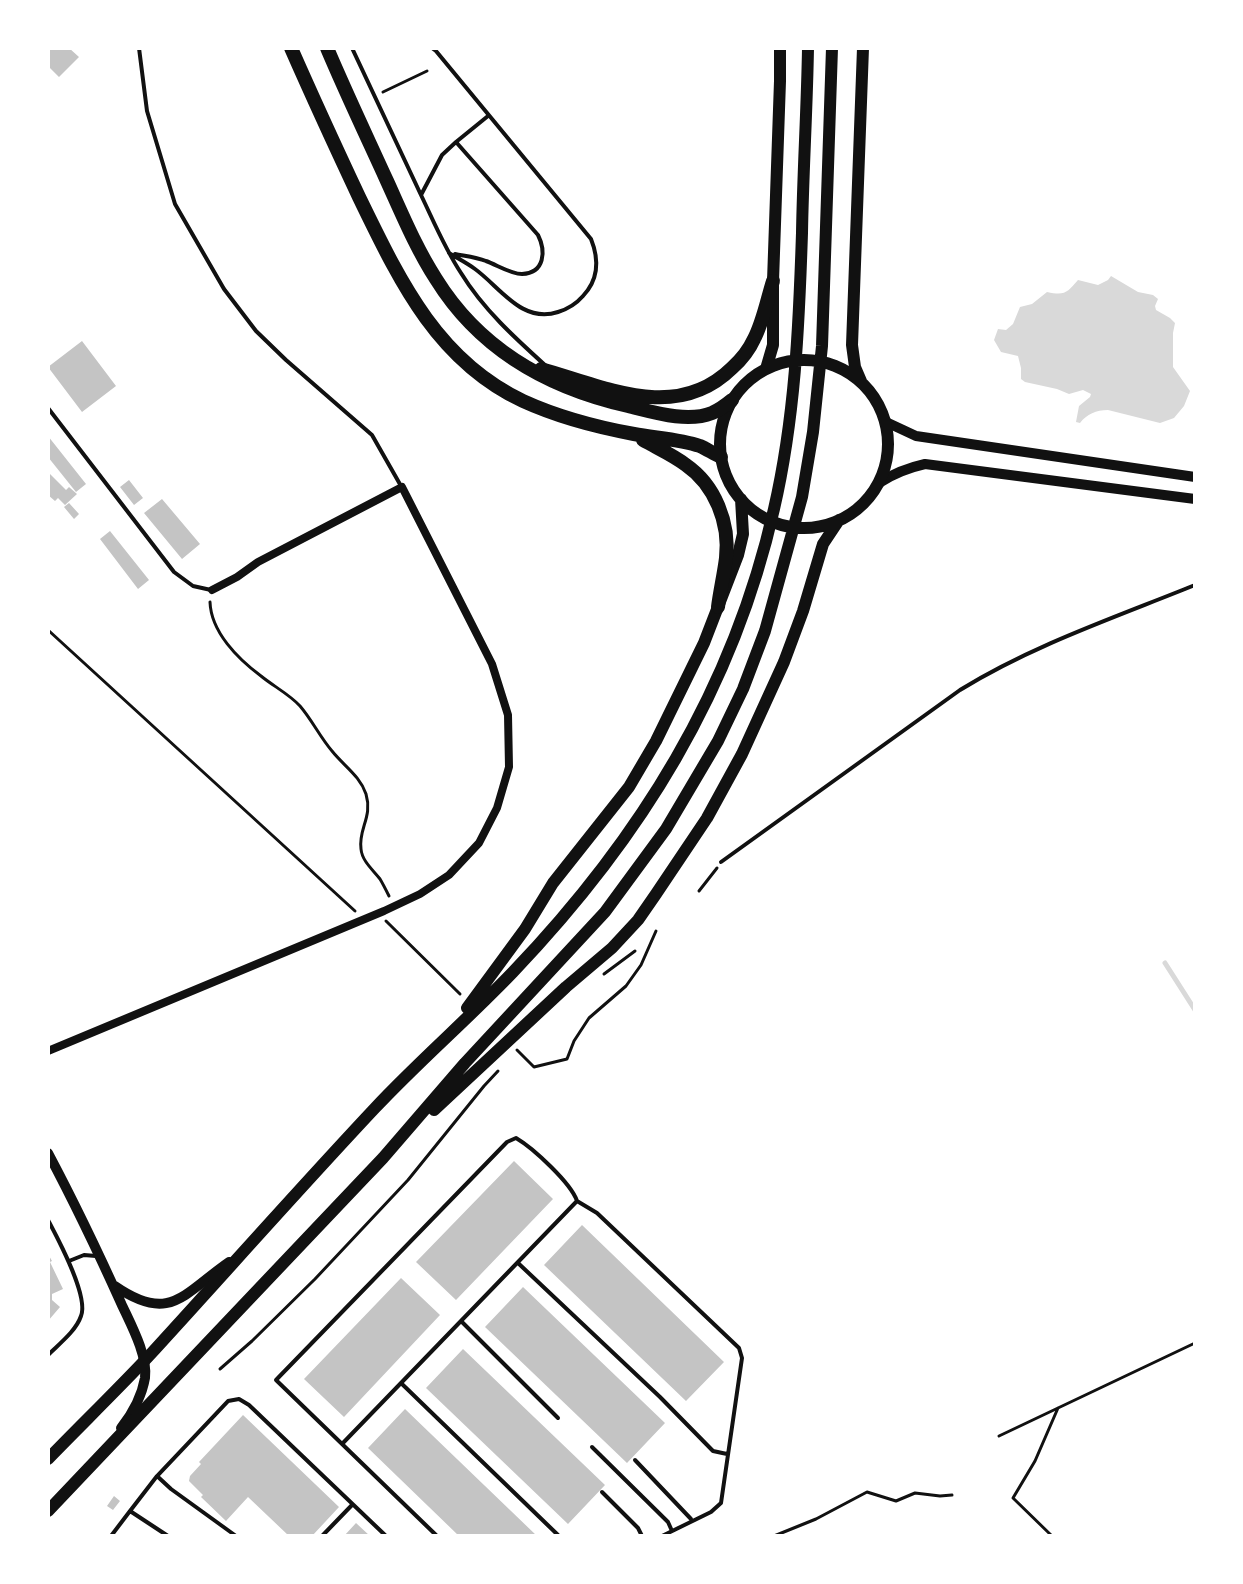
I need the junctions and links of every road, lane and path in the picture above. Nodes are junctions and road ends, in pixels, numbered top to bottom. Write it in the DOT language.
graph roads {
  1 [pos="139,48"];
  2 [pos="291,48"];
  3 [pos="327,48"];
  4 [pos="352,48"];
  5 [pos="432,48"];
  6 [pos="780,48"];
  7 [pos="808,48"];
  8 [pos="832,48"];
  9 [pos="863,48"];
  10 [pos="427,71"];
  11 [pos="374,96"];
  12 [pos="489,115"];
  13 [pos="456,142"];
  14 [pos="421,195"];
  15 [pos="449,253"];
  16 [pos="773,281"];
  17 [pos="518,363"];
  18 [pos="766,369"];
  19 [pos="554,373"];
  20 [pos="866,386"];
  21 [pos="732,400"];
  22 [pos="48,408"];
  23 [pos="886,422"];
  24 [pos="632,434"];
  25 [pos="721,457"];
  26 [pos="1195,477"];
  27 [pos="879,483"];
  28 [pos="402,487"];
  29 [pos="741,499"];
  30 [pos="1195,499"];
  31 [pos="839,520"];
  32 [pos="1195,585"];
  33 [pos="212,590"];
  34 [pos="718,607"];
  35 [pos="48,630"];
  36 [pos="721,862"];
  37 [pos="699,891"];
  38 [pos="393,907"];
  39 [pos="378,914"];
  40 [pos="364,919"];
  41 [pos="656,931"];
  42 [pos="635,951"];
  43 [pos="439,974"];
  44 [pos="597,980"];
  45 [pos="449,1033"];
  46 [pos="523,1046"];
  47 [pos="49,1051"];
  48 [pos="513,1056"];
  49 [pos="503,1066"];
  50 [pos="534,1067"];
  51 [pos="48,1153"];
  52 [pos="383,1158"];
  53 [pos="577,1201"];
  54 [pos="48,1220"];
  55 [pos="242,1253"];
  56 [pos="101,1260"];
  57 [pos="69,1261"];
  58 [pos="518,1263"];
  59 [pos="113,1285"];
  60 [pos="462,1322"];
  61 [pos="1195,1343"];
  62 [pos="48,1355"];
  63 [pos="144,1360"];
  64 [pos="220,1369"];
  65 [pos="402,1384"];
  66 [pos="1058,1408"];
  67 [pos="558,1418"];
  68 [pos="999,1436"];
  69 [pos="342,1444"];
  70 [pos="592,1447"];
  71 [pos="727,1454"];
  72 [pos="98,1457"];
  73 [pos="48,1459"];
  74 [pos="635,1460"];
  75 [pos="157,1476"];
  76 [pos="602,1492"];
  77 [pos="952,1495"];
  78 [pos="352,1505"];
  79 [pos="48,1511"];
  80 [pos="130,1511"];
  81 [pos="692,1520"];
  82 [pos="672,1531"];
  83 [pos="111,1536"];
  84 [pos="168,1536"];
  85 [pos="236,1536"];
  86 [pos="322,1536"];
  87 [pos="386,1536"];
  88 [pos="437,1536"];
  89 [pos="559,1536"];
  90 [pos="642,1536"];
  91 [pos="662,1536"];
  92 [pos="774,1536"];
  93 [pos="1052,1536"];
  1 -- 28 [label="lane"];
  2 -- 24 [label="highway"];
  3 -- 17 [label="highway"];
  4 -- 11 [label="lane"];
  5 -- 12 [label="lane"];
  6 -- 16 [label="main road"];
  7 -- 45 [label="main road"];
  8 -- 52 [label="main road"];
  9 -- 20 [label="main road"];
  10 -- 11 [label="path"];
  11 -- 14 [label="lane"];
  12 -- 13 [label="lane"];
  12 -- 15 [label="lane"];
  13 -- 14 [label="lane"];
  13 -- 15 [label="lane"];
  14 -- 15 [label="lane"];
  15 -- 19 [label="lane"];
  16 -- 18 [label="main road"];
  16 -- 19 [label="highway"];
  17 -- 19 [label="highway"];
  17 -- 21 [label="highway"];
  18 -- 20 [label="main road"];
  18 -- 21 [label="main road"];
  20 -- 23 [label="main road"];
  21 -- 25 [label="main road"];
  22 -- 33 [label="lane"];
  23 -- 26 [label="street"];
  23 -- 27 [label="main road"];
  24 -- 25 [label="highway"];
  24 -- 34 [label="highway"];
  25 -- 29 [label="main road"];
  27 -- 30 [label="street"];
  27 -- 31 [label="main road"];
  28 -- 33 [label="street"];
  28 -- 38 [label="street"];
  29 -- 31 [label="main road"];
  29 -- 34 [label="main road"];
  31 -- 52 [label="main road"];
  32 -- 36 [label="lane"];
  33 -- 38 [label="path"];
  34 -- 45 [label="main road"];
  35 -- 40 [label="path"];
  36 -- 37 [label="path"];
  38 -- 39 [label="street"];
  39 -- 40 [label="street"];
  39 -- 43 [label="path"];
  40 -- 47 [label="street"];
  41 -- 50 [label="path"];
  42 -- 44 [label="path"];
  45 -- 55 [label="main road"];
  46 -- 48 [label="path"];
  49 -- 64 [label="path"];
  51 -- 56 [label="street"];
  52 -- 72 [label="main road"];
  53 -- 58 [label="lane"];
  53 -- 69 [label="lane"];
  53 -- 71 [label="lane"];
  54 -- 57 [label="lane"];
  55 -- 59 [label="street"];
  55 -- 63 [label="main road"];
  56 -- 57 [label="lane"];
  56 -- 59 [label="street"];
  57 -- 62 [label="lane"];
  58 -- 60 [label="lane"];
  58 -- 71 [label="lane"];
  59 -- 63 [label="street"];
  60 -- 65 [label="lane"];
  60 -- 67 [label="lane"];
  61 -- 66 [label="path"];
  63 -- 72 [label="street"];
  63 -- 73 [label="main road"];
  65 -- 69 [label="lane"];
  65 -- 89 [label="lane"];
  66 -- 68 [label="path"];
  66 -- 93 [label="path"];
  69 -- 88 [label="lane"];
  70 -- 82 [label="lane"];
  71 -- 81 [label="lane"];
  72 -- 79 [label="main road"];
  74 -- 81 [label="lane"];
  75 -- 78 [label="lane"];
  75 -- 80 [label="lane"];
  75 -- 85 [label="lane"];
  76 -- 90 [label="lane"];
  77 -- 92 [label="path"];
  78 -- 86 [label="lane"];
  78 -- 87 [label="lane"];
  80 -- 83 [label="lane"];
  80 -- 84 [label="lane"];
  81 -- 82 [label="lane"];
  82 -- 91 [label="lane"];
}
